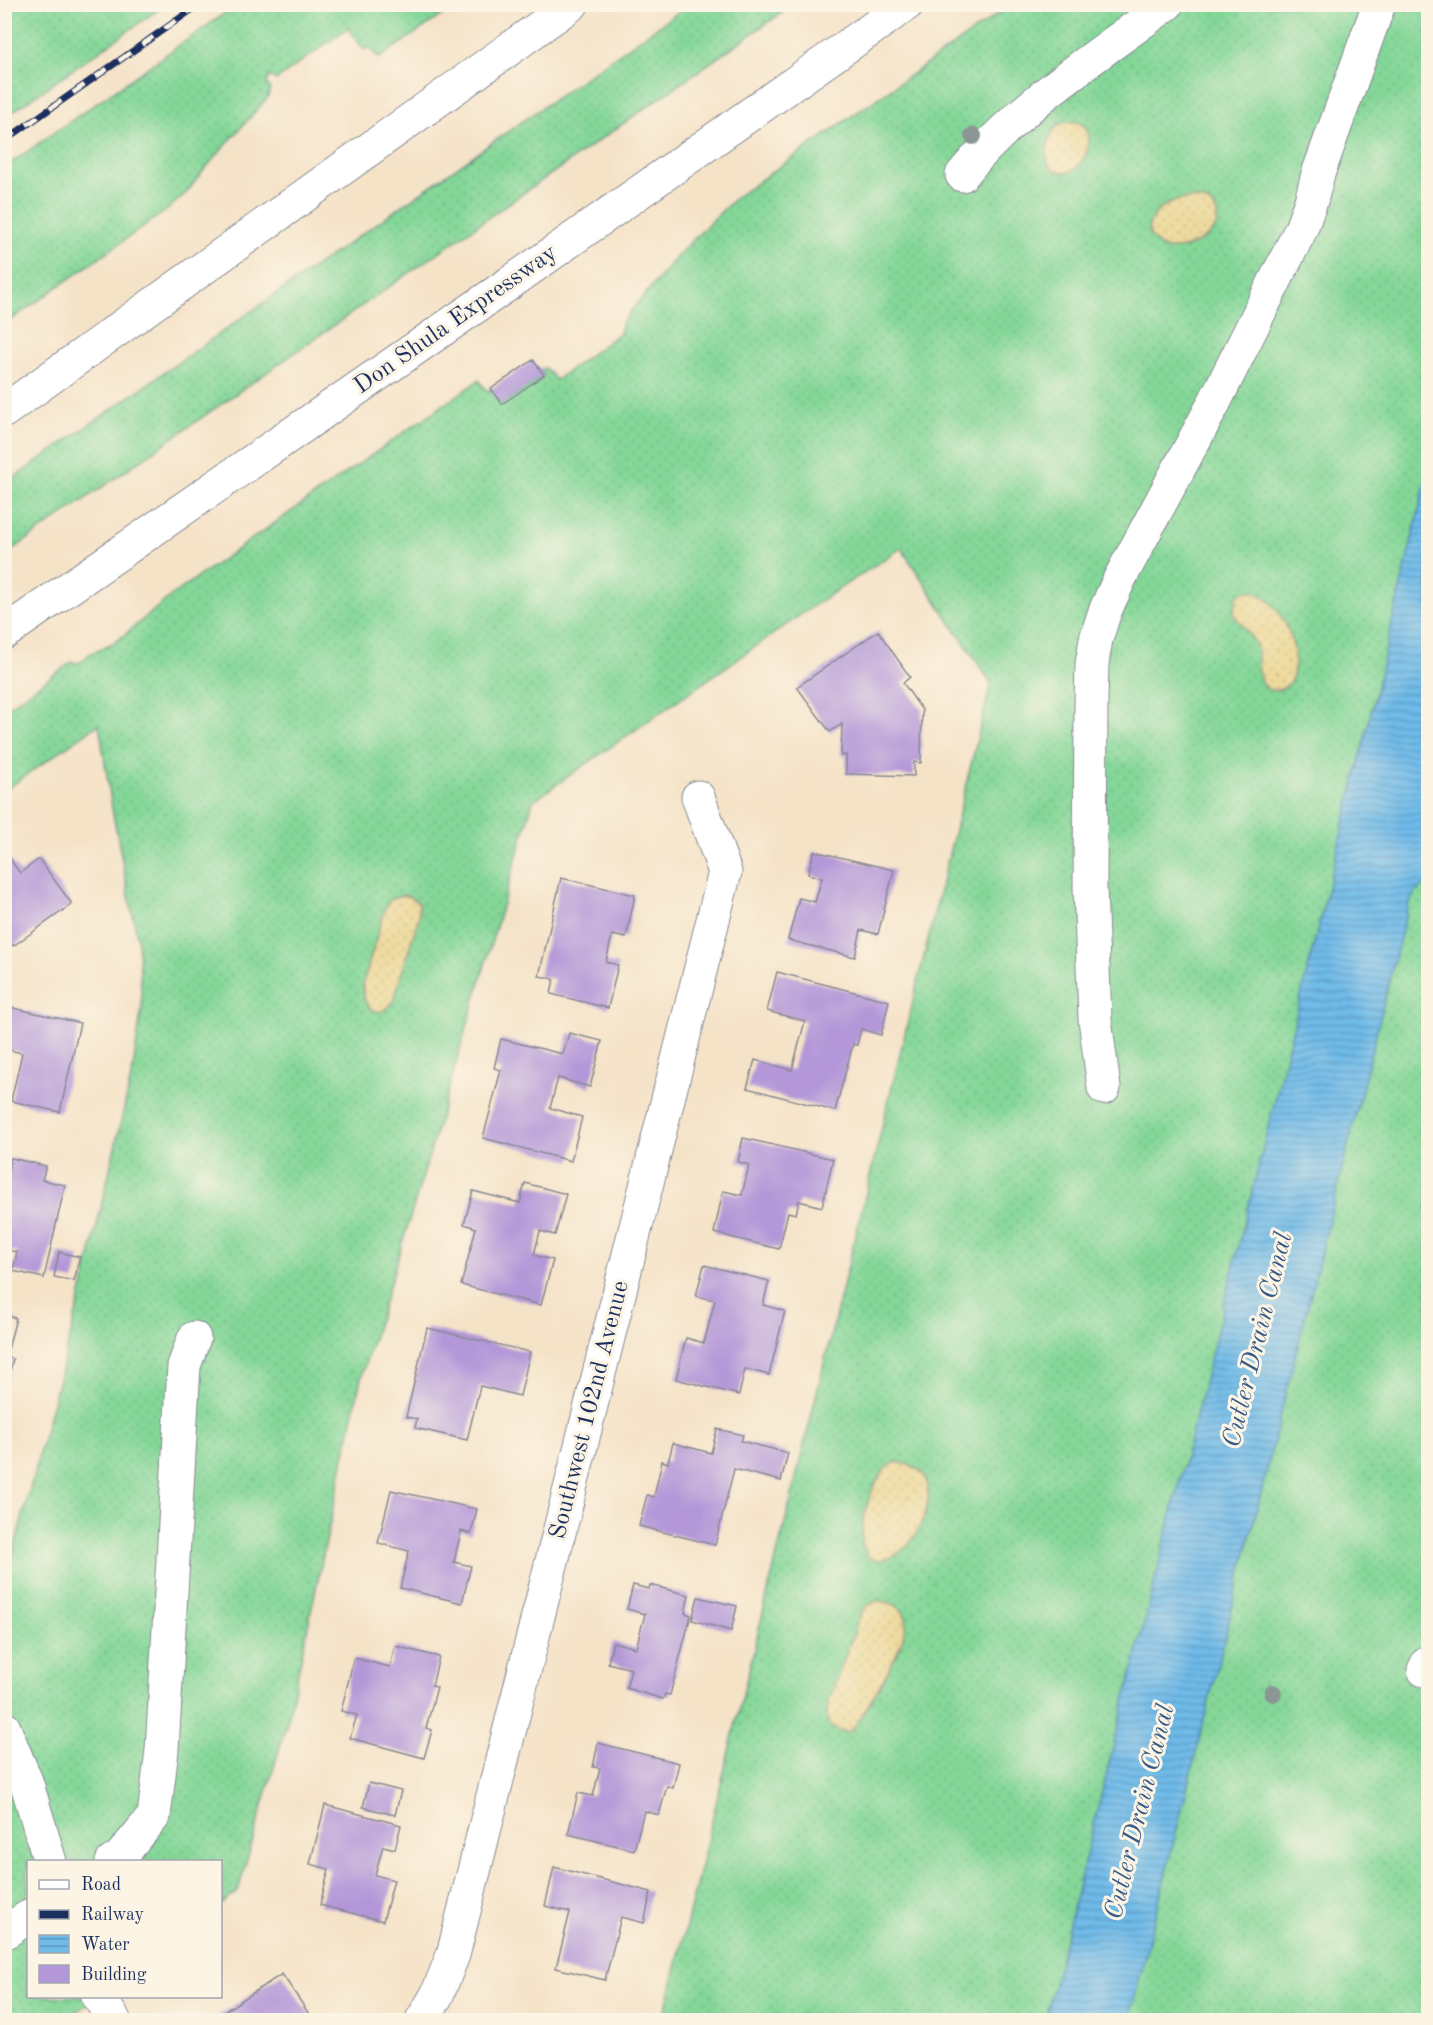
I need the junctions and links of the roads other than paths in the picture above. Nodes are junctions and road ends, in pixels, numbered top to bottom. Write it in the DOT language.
graph roads {
  1 [pos="572,4"];
  2 [pos="907,4"];
  3 [pos="1167,4"];
  4 [pos="1380,4"];
  5 [pos="962,175"];
  6 [pos="4,411"];
  7 [pos="4,633"];
  8 [pos="698,797"];
  9 [pos="1104,1088"];
  10 [pos="194,1338"];
  11 [pos="4,1728"];
  12 [pos="49,1860"];
  13 [pos="115,1860"];
  14 [pos="27,1918"];
  15 [pos="4,1933"];
  16 [pos="99,1998"];
  17 [pos="114,2020"];
  18 [pos="422,2020"];
  1 -- 6 [label="main road"];
  2 -- 7 [label="main road, Don Shula Expressway"];
  3 -- 5 [label="main road"];
  4 -- 9 [label="main road"];
  8 -- 18 [label="main road, Southwest 102nd Avenue"];
  10 -- 13 [label="main road"];
  11 -- 12 [label="main road"];
  14 -- 15 [label="main road"];
  16 -- 17 [label="main road"];
}
